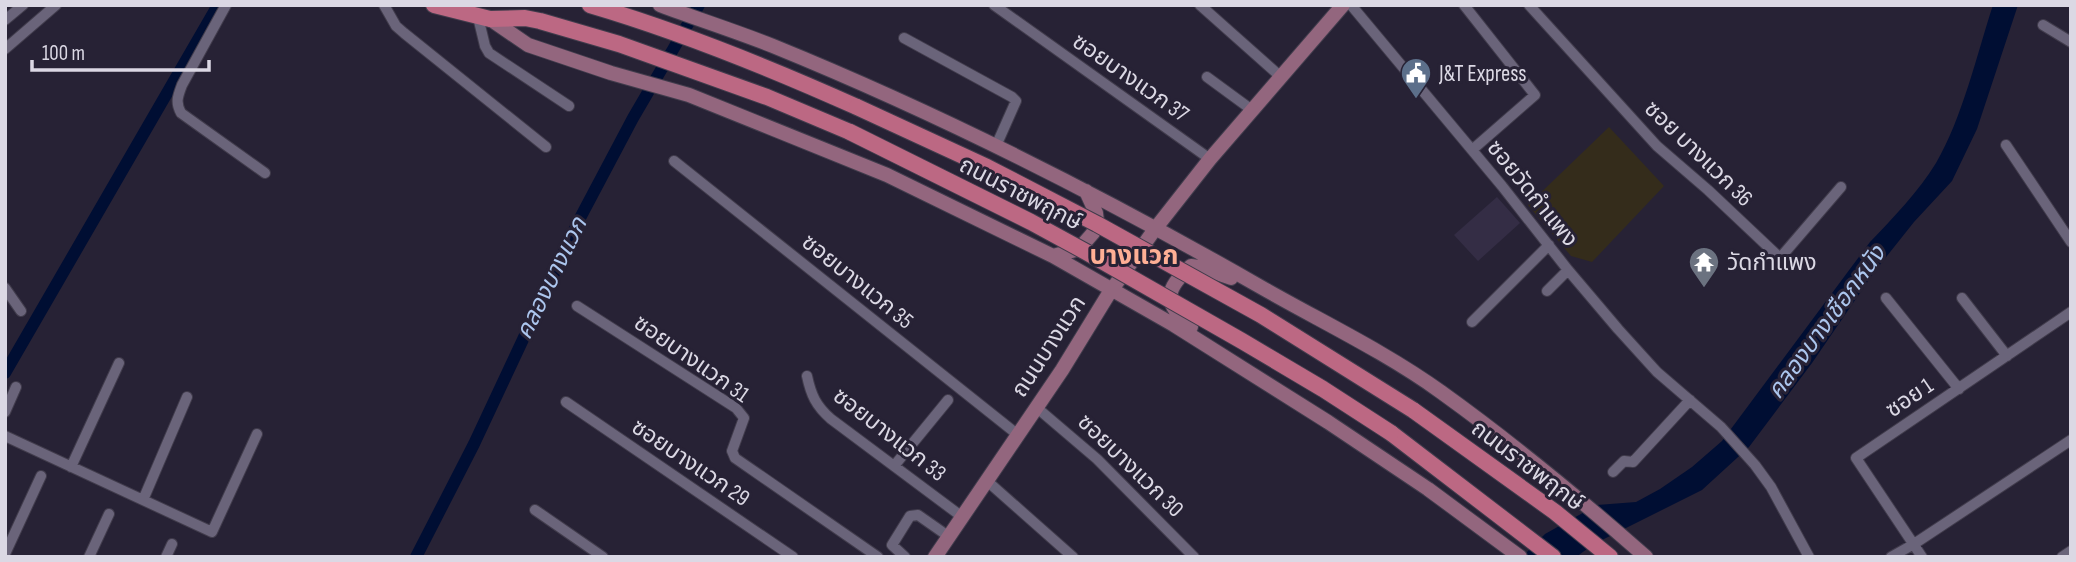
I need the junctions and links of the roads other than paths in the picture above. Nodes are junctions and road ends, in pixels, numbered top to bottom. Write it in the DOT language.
graph roads {
  1 [pos="23,5"];
  2 [pos="56,5"];
  3 [pos="226,5"];
  4 [pos="384,5"];
  5 [pos="434,5"];
  6 [pos="590,5"];
  7 [pos="660,5"];
  8 [pos="993,5"];
  9 [pos="1200,5"];
  10 [pos="1343,5"];
  11 [pos="1351,5"];
  12 [pos="1464,5"];
  13 [pos="1529,5"];
  14 [pos="484,18"];
  15 [pos="5,20"];
  16 [pos="2043,25"];
  17 [pos="904,38"];
  18 [pos="2071,42"];
  19 [pos="5,49"];
  20 [pos="1207,76"];
  21 [pos="1281,77"];
  22 [pos="569,107"];
  23 [pos="1252,110"];
  24 [pos="2006,145"];
  25 [pos="547,146"];
  26 [pos="996,146"];
  27 [pos="1472,150"];
  28 [pos="1210,159"];
  29 [pos="674,161"];
  30 [pos="265,173"];
  31 [pos="1841,187"];
  32 [pos="1086,191"];
  33 [pos="1155,229"];
  34 [pos="2071,242"];
  35 [pos="1549,245"];
  36 [pos="1054,256"];
  37 [pos="1568,270"];
  38 [pos="5,288"];
  39 [pos="1113,289"];
  40 [pos="1266,290"];
  41 [pos="1548,291"];
  42 [pos="1886,298"];
  43 [pos="1962,298"];
  44 [pos="577,306"];
  45 [pos="21,311"];
  46 [pos="2071,312"];
  47 [pos="1472,321"];
  48 [pos="1224,356"];
  49 [pos="2007,356"];
  50 [pos="119,363"];
  51 [pos="807,376"];
  52 [pos="16,387"];
  53 [pos="1959,389"];
  54 [pos="187,397"];
  55 [pos="948,400"];
  56 [pos="1690,400"];
  57 [pos="566,402"];
  58 [pos="1037,407"];
  59 [pos="5,412"];
  60 [pos="257,434"];
  61 [pos="1017,434"];
  62 [pos="5,436"];
  63 [pos="2071,440"];
  64 [pos="894,466"];
  65 [pos="71,467"];
  66 [pos="1613,472"];
  67 [pos="41,476"];
  68 [pos="986,480"];
  69 [pos="143,500"];
  70 [pos="535,510"];
  71 [pos="109,514"];
  72 [pos="961,516"];
  73 [pos="948,536"];
  74 [pos="172,544"];
  75 [pos="1914,544"];
  76 [pos="2071,551"];
  77 [pos="5,554"];
  78 [pos="1518,555"];
  79 [pos="89,557"];
  80 [pos="166,557"];
  81 [pos="603,557"];
  82 [pos="793,557"];
  83 [pos="878,557"];
  84 [pos="905,557"];
  85 [pos="934,557"];
  86 [pos="1073,557"];
  87 [pos="1194,557"];
  88 [pos="1553,557"];
  89 [pos="1610,557"];
  90 [pos="1646,557"];
  91 [pos="1809,557"];
  92 [pos="1891,557"];
  93 [pos="1909,557"];
  94 [pos="1922,557"];
  95 [pos="2063,557"];
  1 -- 15 [label="street"];
  2 -- 19 [label="street"];
  3 -- 30 [label="street"];
  4 -- 25 [label="street"];
  5 -- 14 [label="main road, ถนนราชพฤกษ์"];
  6 -- 89 [label="main road, ถนนราชพฤกษ์, bridge"];
  7 -- 26 [label="main road, ถนนราชพฤกษ์"];
  8 -- 28 [label="street, ซอยบางแวก 37"];
  9 -- 21 [label="street"];
  10 -- 21 [label="main road, ถนนบางแวก"];
  11 -- 27 [label="street, ซอยวัดกำแพง"];
  12 -- 27 [label="street"];
  13 -- 31 [label="street, ซอย บางแวก 36"];
  14 -- 22 [label="street"];
  14 -- 36 [label="main road, ถนนราชพฤกษ์"];
  14 -- 88 [label="main road, ถนนราชพฤกษ์, bridge"];
  16 -- 18 [label="street"];
  17 -- 26 [label="street"];
  20 -- 23 [label="street"];
  21 -- 23 [label="main road, ถนนบางแวก"];
  23 -- 28 [label="main road, ถนนบางแวก"];
  24 -- 34 [label="street"];
  26 -- 32 [label="main road, ถนนราชพฤกษ์"];
  27 -- 35 [label="street, ซอยวัดกำแพง"];
  28 -- 33 [label="main road, ถนนบางแวก"];
  29 -- 61 [label="street, ซอยบางแวก 35"];
  32 -- 33 [label="main road, ถนนราชพฤกษ์"];
  32 -- 36 [label="main road"];
  33 -- 39 [label="main road, ถนนบางแวก"];
  33 -- 40 [label="main road, ถนนราชพฤกษ์"];
  35 -- 37 [label="street, ซอยวัดกำแพง"];
  35 -- 47 [label="street"];
  36 -- 39 [label="main road, ถนนราชพฤกษ์"];
  37 -- 41 [label="street"];
  37 -- 56 [label="street, ซอยวัดกำแพง"];
  38 -- 45 [label="street"];
  39 -- 48 [label="main road, ถนนราชพฤกษ์"];
  39 -- 58 [label="main road, ถนนบางแวก"];
  40 -- 48 [label="main road"];
  40 -- 90 [label="main road, ถนนราชพฤกษ์"];
  42 -- 53 [label="street"];
  43 -- 49 [label="street"];
  44 -- 83 [label="street, ซอยบางแวก 31"];
  46 -- 49 [label="street, ซอย 1"];
  48 -- 78 [label="main road, ถนนราชพฤกษ์"];
  49 -- 53 [label="street, ซอย 1"];
  50 -- 65 [label="street"];
  51 -- 64 [label="street, ซอยบางแวก 33"];
  52 -- 59 [label="street"];
  53 -- 75 [label="street, ซอย 1"];
  54 -- 69 [label="street"];
  55 -- 64 [label="street"];
  56 -- 66 [label="street"];
  56 -- 91 [label="street, ซอยวัดกำแพง"];
  57 -- 82 [label="street, ซอยบางแวก 29"];
  58 -- 61 [label="main road, ถนนบางแวก"];
  58 -- 87 [label="street, ซอยบางแวก 30"];
  60 -- 69 [label="street"];
  61 -- 68 [label="main road, ถนนบางแวก"];
  62 -- 65 [label="street"];
  63 -- 75 [label="street"];
  64 -- 72 [label="street, ซอยบางแวก 33"];
  65 -- 69 [label="street"];
  67 -- 77 [label="street"];
  68 -- 72 [label="main road, ถนนบางแวก"];
  68 -- 86 [label="street"];
  70 -- 81 [label="street"];
  71 -- 79 [label="street"];
  72 -- 73 [label="main road, ถนนบางแวก"];
  73 -- 84 [label="street"];
  73 -- 85 [label="main road, ถนนบางแวก"];
  74 -- 80 [label="street"];
  75 -- 92 [label="street"];
  75 -- 93 [label="street"];
  75 -- 94 [label="street"];
  76 -- 95 [label="street"];
}
